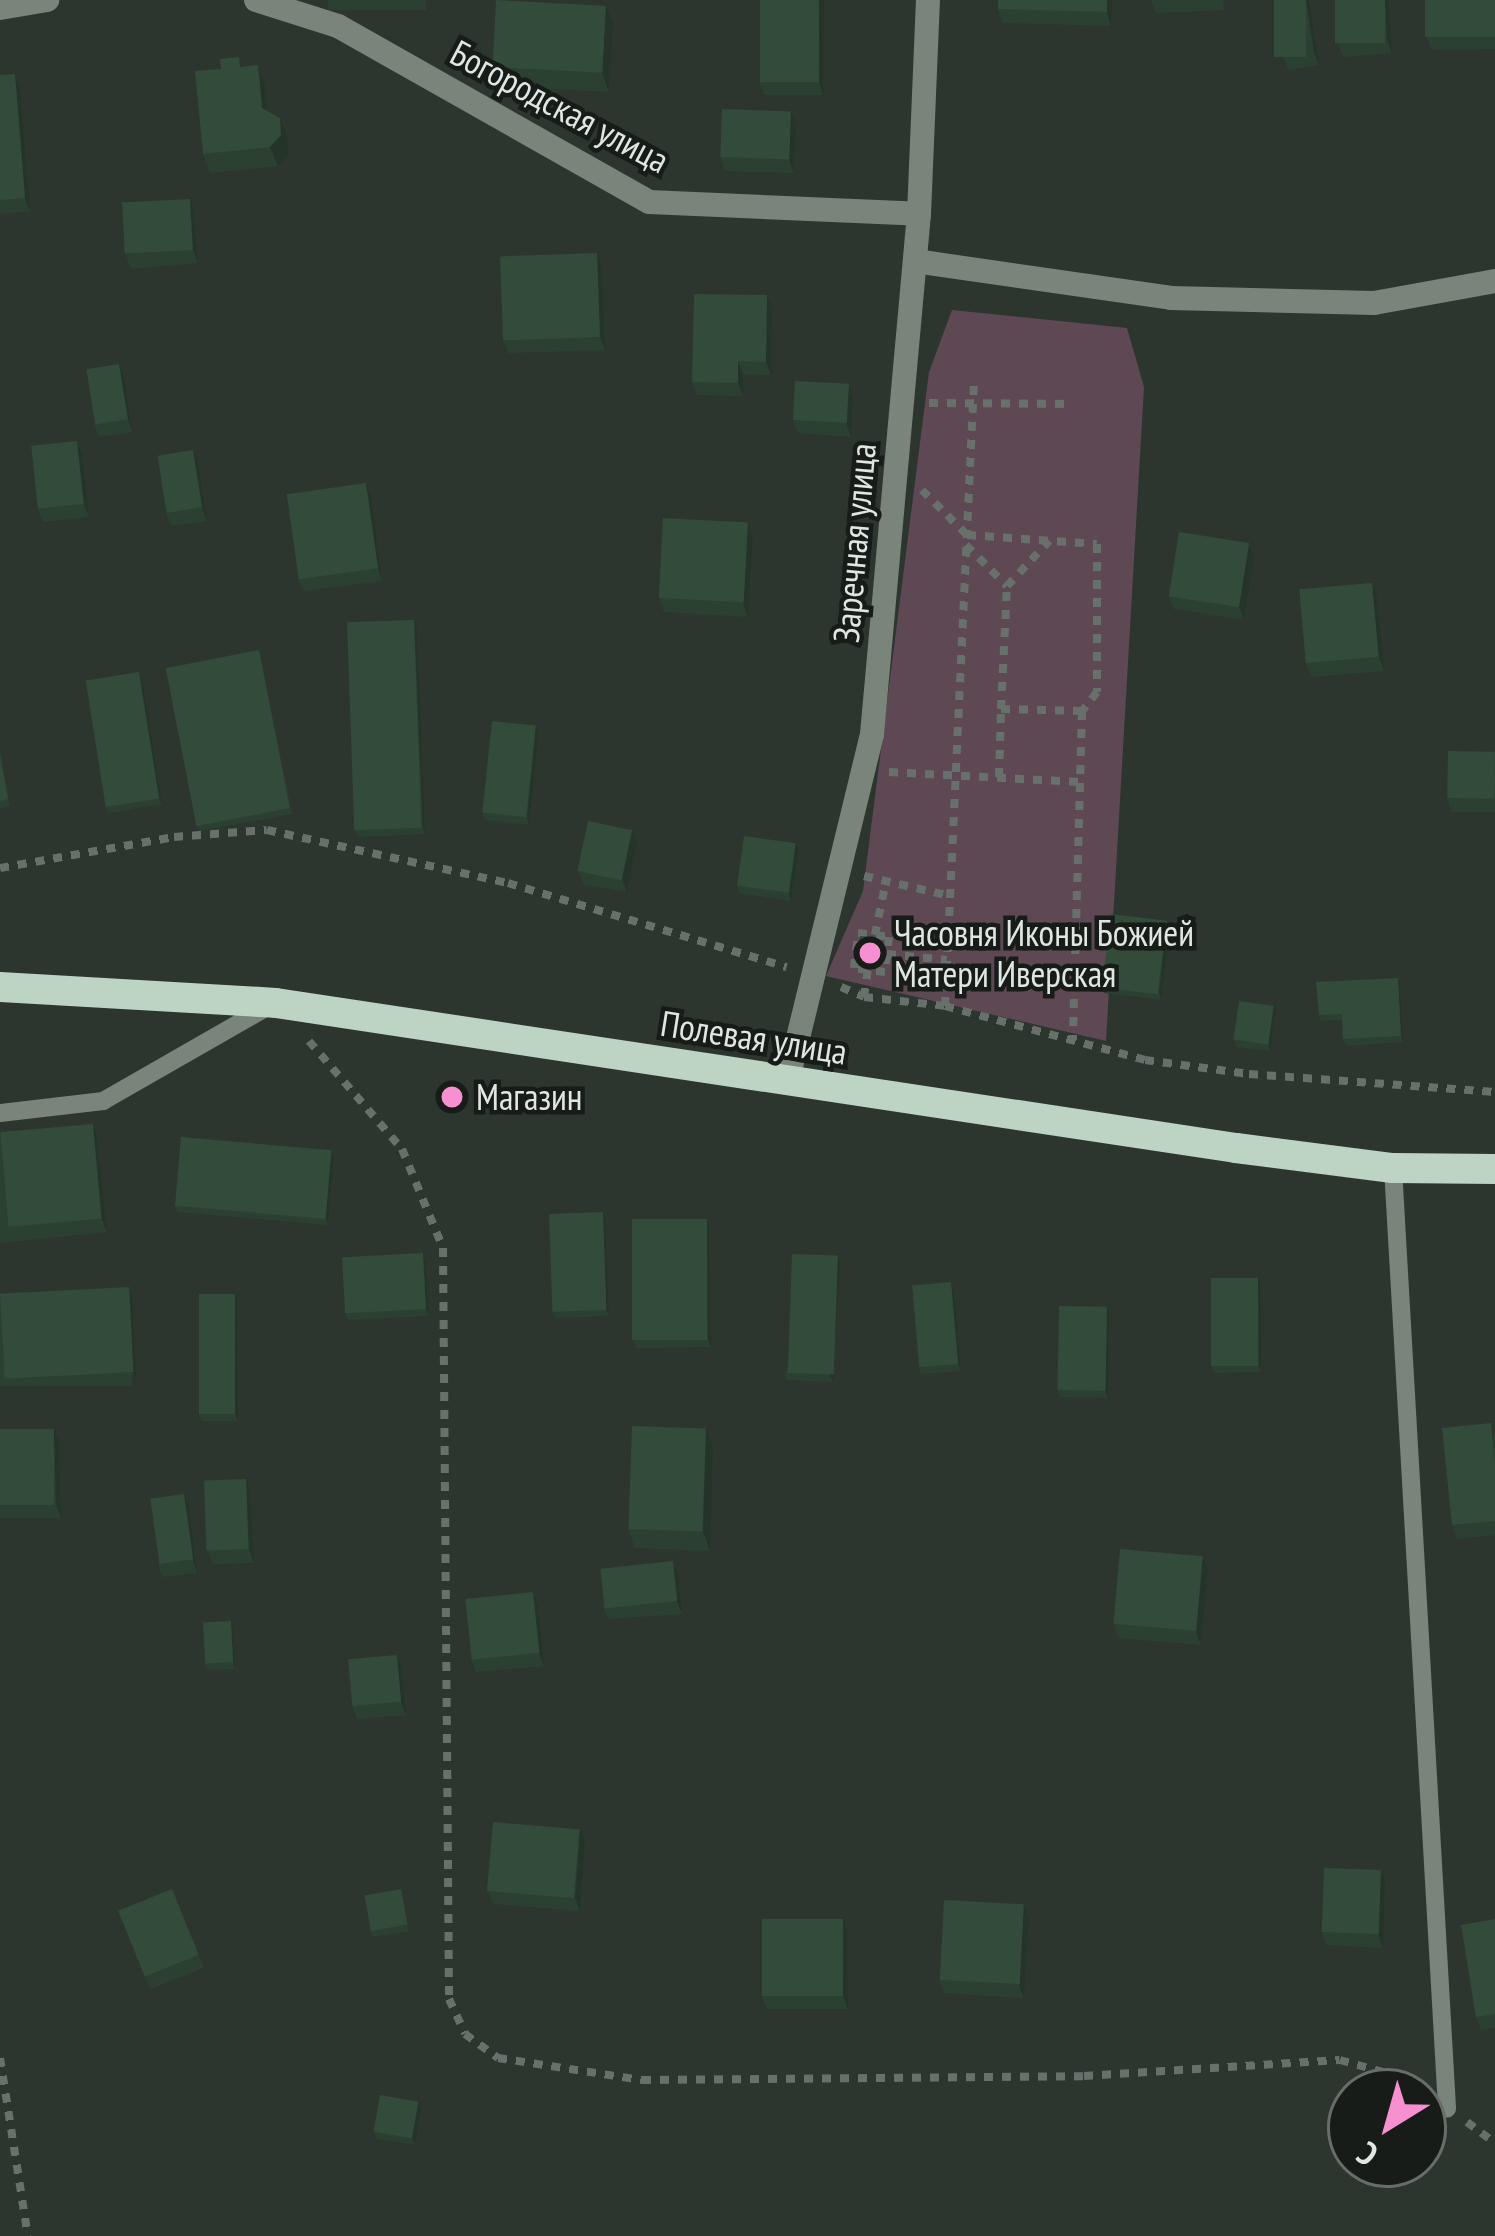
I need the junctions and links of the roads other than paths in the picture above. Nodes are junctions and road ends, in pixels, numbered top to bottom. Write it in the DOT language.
graph roads {
  1 [pos="47,0"];
  2 [pos="256,0"];
  3 [pos="928,0"];
  4 [pos="0,8"];
  5 [pos="919,214"];
  6 [pos="915,261"];
  7 [pos="1495,280"];
  8 [pos="0,987"];
  9 [pos="276,1003"];
  10 [pos="787,1083"];
  11 [pos="0,1114"];
  12 [pos="1393,1168"];
  13 [pos="1495,1168"];
  14 [pos="1445,2068"];
  1 -- 4 [label="street"];
  2 -- 5 [label="street, Богородская улица"];
  3 -- 5 [label="street, Заречная улица"];
  5 -- 6 [label="street, Заречная улица"];
  6 -- 7 [label="street"];
  6 -- 10 [label="street, Заречная улица"];
  8 -- 9 [label="main road, Полевая улица"];
  9 -- 10 [label="main road, Полевая улица"];
  9 -- 11 [label="lane"];
  10 -- 12 [label="main road, Полевая улица"];
  12 -- 13 [label="main road, Полевая улица"];
  12 -- 14 [label="lane"];
}
